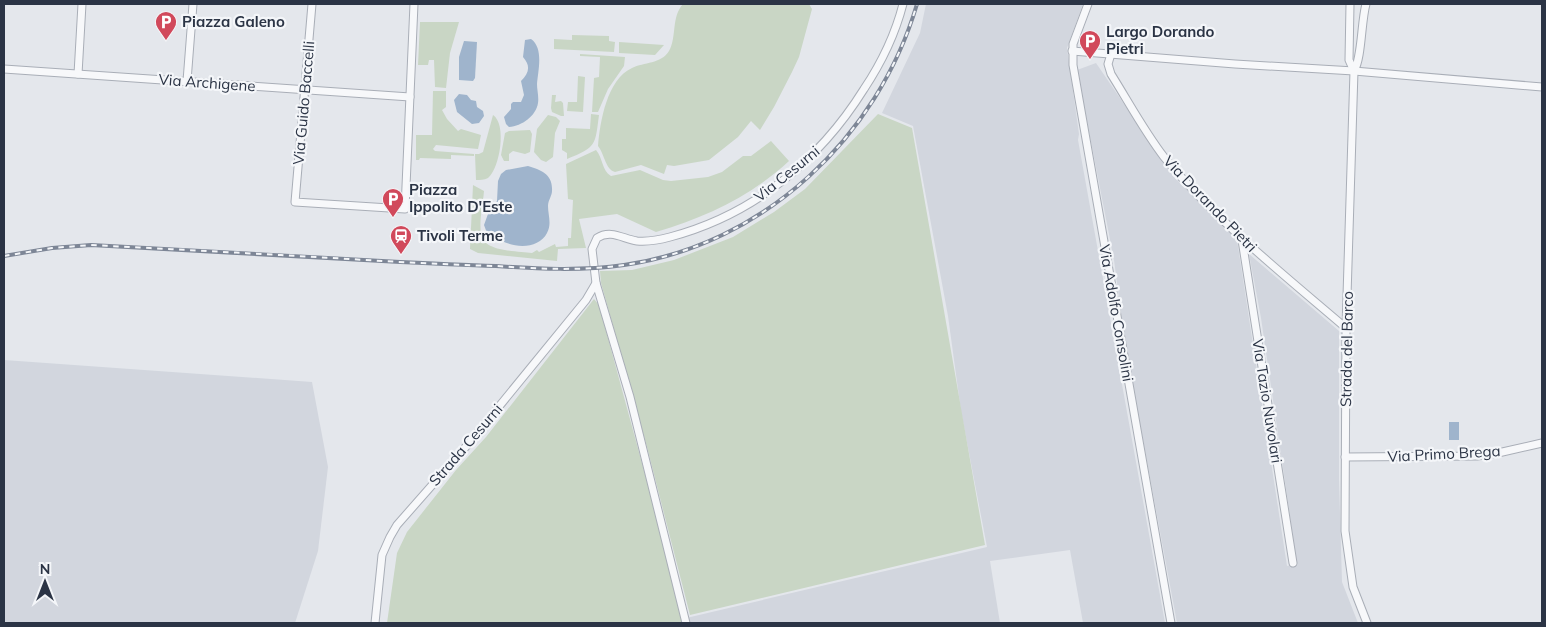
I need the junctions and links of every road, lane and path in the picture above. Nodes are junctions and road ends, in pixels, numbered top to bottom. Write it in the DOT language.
graph roads {
  1 [pos="82,4"];
  2 [pos="194,4"];
  3 [pos="312,4"];
  4 [pos="414,4"];
  5 [pos="903,4"];
  6 [pos="1088,4"];
  7 [pos="1350,4"];
  8 [pos="1366,4"];
  9 [pos="1370,4"];
  10 [pos="1363,16"];
  11 [pos="1072,51"];
  12 [pos="1111,54"];
  13 [pos="4,68"];
  14 [pos="1354,71"];
  15 [pos="78,74"];
  16 [pos="187,81"];
  17 [pos="1542,87"];
  18 [pos="304,90"];
  19 [pos="410,97"];
  20 [pos="1242,240"];
  21 [pos="596,283"];
  22 [pos="1346,328"];
  23 [pos="1542,443"];
  24 [pos="1345,457"];
  25 [pos="1292,563"];
  26 [pos="374,623"];
  27 [pos="686,623"];
  28 [pos="1171,623"];
  29 [pos="1367,623"];
  1 -- 15 [label="street"];
  2 -- 16 [label="street"];
  3 -- 18 [label="street, Via Guido Baccelli"];
  4 -- 19 [label="street"];
  5 -- 21 [label="street, Via Cesurni"];
  6 -- 11 [label="street, Via Adolfo Consolini"];
  7 -- 14 [label="street, Strada del Barco"];
  8 -- 10 [label="street, Strada del Barco"];
  9 -- 10 [label="street, Strada del Barco"];
  10 -- 14 [label="street, Strada del Barco"];
  11 -- 12 [label="street"];
  11 -- 28 [label="street, Via Adolfo Consolini"];
  12 -- 14 [label="street"];
  12 -- 20 [label="street, Via Dorando Pietri"];
  13 -- 15 [label="street, Via Archigene"];
  14 -- 17 [label="street"];
  14 -- 22 [label="street, Strada del Barco"];
  15 -- 16 [label="street, Via Archigene"];
  16 -- 18 [label="street, Via Archigene"];
  18 -- 19 [label="street, Via Archigene"];
  18 -- 19 [label="street, Via Guido Baccelli"];
  20 -- 22 [label="street, Via Dorando Pietri"];
  20 -- 25 [label="street, Via Tazio Nuvolari"];
  21 -- 26 [label="street, Strada Cesurni"];
  21 -- 27 [label="street"];
  22 -- 24 [label="street, Strada del Barco"];
  23 -- 24 [label="street, Via Primo Brega"];
  24 -- 29 [label="street, Strada del Barco"];
}
